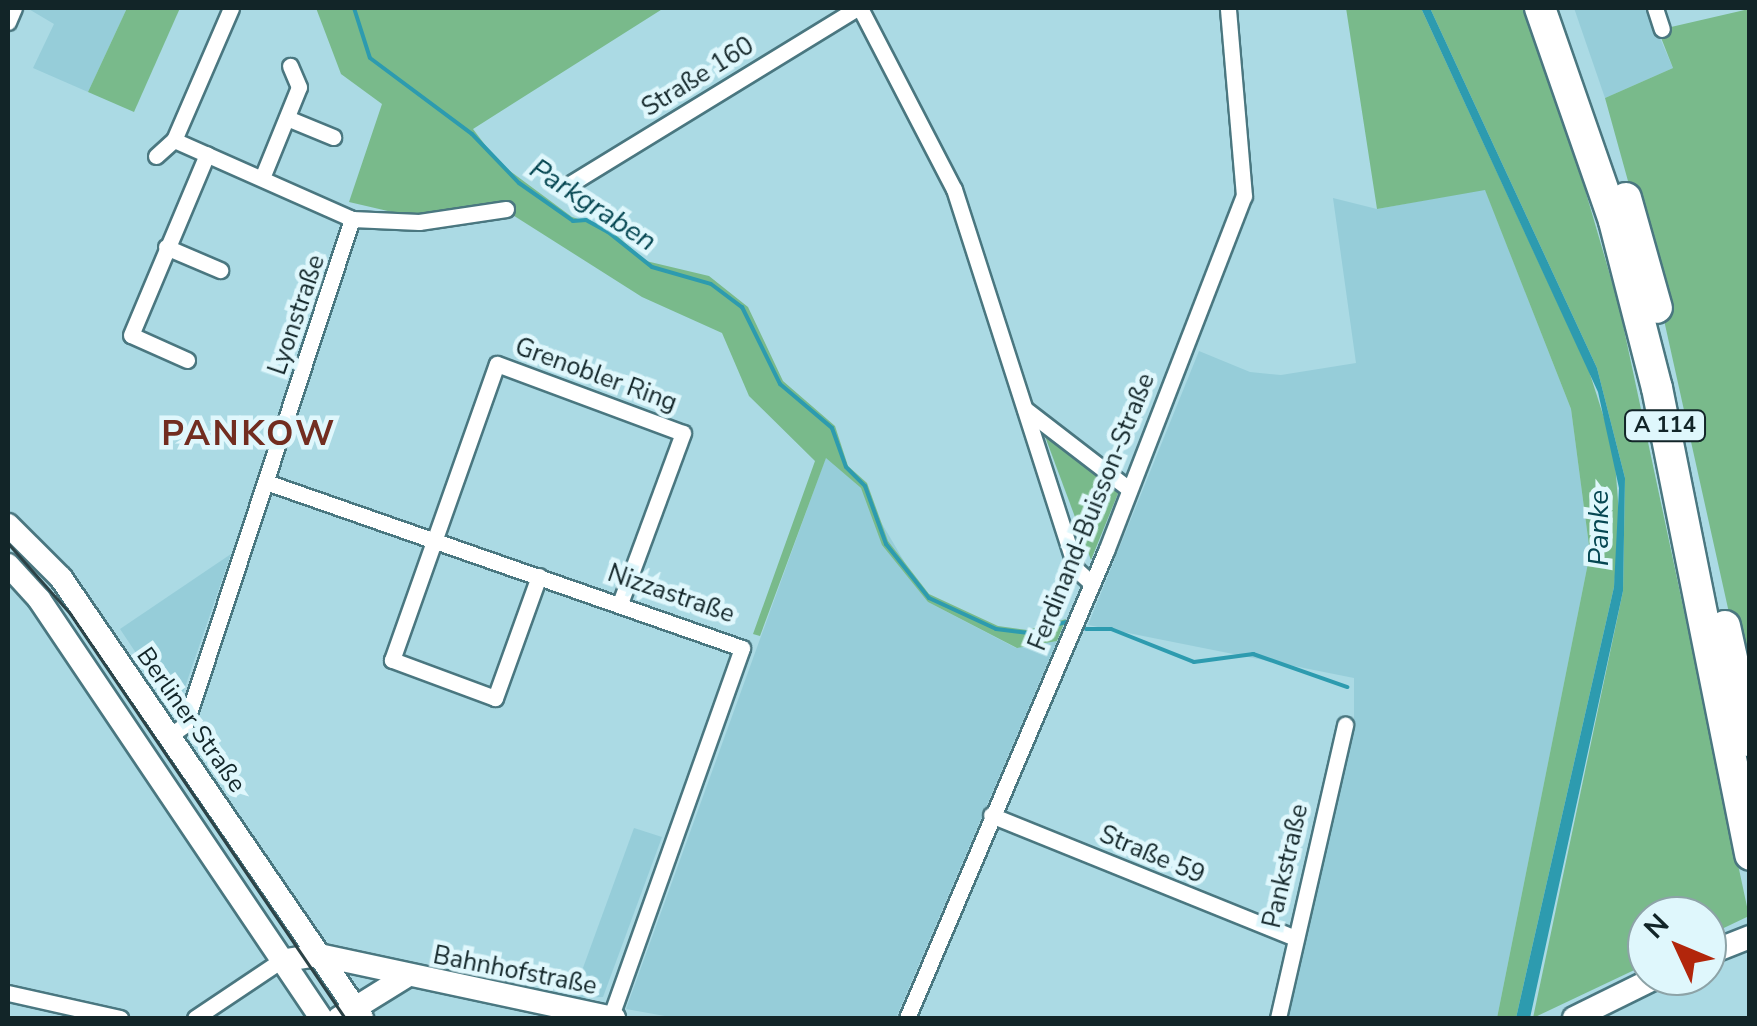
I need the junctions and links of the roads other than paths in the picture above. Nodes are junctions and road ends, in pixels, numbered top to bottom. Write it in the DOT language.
graph roads {
  1 [pos="14,8"];
  2 [pos="231,8"];
  3 [pos="859,8"];
  4 [pos="1228,8"];
  5 [pos="1540,8"];
  6 [pos="1562,8"];
  7 [pos="1655,8"];
  8 [pos="8,22"];
  9 [pos="1662,29"];
  10 [pos="290,66"];
  11 [pos="287,118"];
  12 [pos="334,137"];
  13 [pos="174,140"];
  14 [pos="207,154"];
  15 [pos="156,156"];
  16 [pos="262,178"];
  17 [pos="565,187"];
  18 [pos="506,209"];
  19 [pos="352,220"];
  20 [pos="166,247"];
  21 [pos="220,270"];
  22 [pos="187,360"];
  23 [pos="1025,409"];
  24 [pos="266,482"];
  25 [pos="1129,489"];
  26 [pos="8,525"];
  27 [pos="435,541"];
  28 [pos="8,565"];
  29 [pos="539,576"];
  30 [pos="1092,584"];
  31 [pos="620,603"];
  32 [pos="1345,725"];
  33 [pos="169,736"];
  34 [pos="1750,741"];
  35 [pos="991,815"];
  36 [pos="1750,855"];
  37 [pos="1294,938"];
  38 [pos="319,955"];
  39 [pos="280,961"];
  40 [pos="405,977"];
  41 [pos="8,992"];
  42 [pos="1627,992"];
  43 [pos="321,1014"];
  44 [pos="352,1015"];
  45 [pos="120,1018"];
  46 [pos="195,1018"];
  47 [pos="612,1018"];
  48 [pos="907,1018"];
  49 [pos="1278,1018"];
  50 [pos="1574,1018"];
  1 -- 8 [label="street"];
  2 -- 13 [label="street"];
  3 -- 17 [label="street, Straße 160"];
  3 -- 23 [label="street"];
  4 -- 25 [label="street, Ferdinand-Buisson-Straße"];
  5 -- 36 [label="highway, A 114"];
  6 -- 34 [label="highway, A 114"];
  7 -- 9 [label="street"];
  10 -- 11 [label="street"];
  11 -- 12 [label="street"];
  11 -- 16 [label="street"];
  13 -- 14 [label="street"];
  13 -- 15 [label="street"];
  14 -- 16 [label="street"];
  14 -- 20 [label="street"];
  16 -- 19 [label="street"];
  18 -- 19 [label="street"];
  19 -- 24 [label="street, Lyonstraße"];
  20 -- 21 [label="street"];
  20 -- 22 [label="street"];
  23 -- 25 [label="street"];
  23 -- 30 [label="street"];
  24 -- 27 [label="street, Nizzastraße"];
  24 -- 33 [label="street, Lyonstraße"];
  25 -- 30 [label="street, Ferdinand-Buisson-Straße"];
  26 -- 33 [label="main road, Berliner Straße"];
  27 -- 29 [label="street, Nizzastraße"];
  27 -- 29 [label="street"];
  27 -- 31 [label="street, Grenobler Ring"];
  28 -- 39 [label="main road"];
  29 -- 31 [label="street, Nizzastraße"];
  30 -- 35 [label="street, Ferdinand-Buisson-Straße"];
  31 -- 47 [label="street, Nizzastraße"];
  32 -- 37 [label="street, Pankstraße"];
  33 -- 38 [label="main road, Berliner Straße"];
  35 -- 37 [label="street, Straße 59"];
  35 -- 48 [label="street, Ferdinand-Buisson-Straße"];
  37 -- 49 [label="street, Pankstraße"];
  38 -- 39 [label="main road"];
  38 -- 40 [label="main road, Bahnhofstraße"];
  38 -- 44 [label="main road, Berliner Straße"];
  39 -- 43 [label="main road"];
  39 -- 46 [label="street"];
  40 -- 44 [label="main road, Bahnhofstraße"];
  40 -- 47 [label="main road, Bahnhofstraße"];
  41 -- 45 [label="street"];
  42 -- 50 [label="main road"];
}
